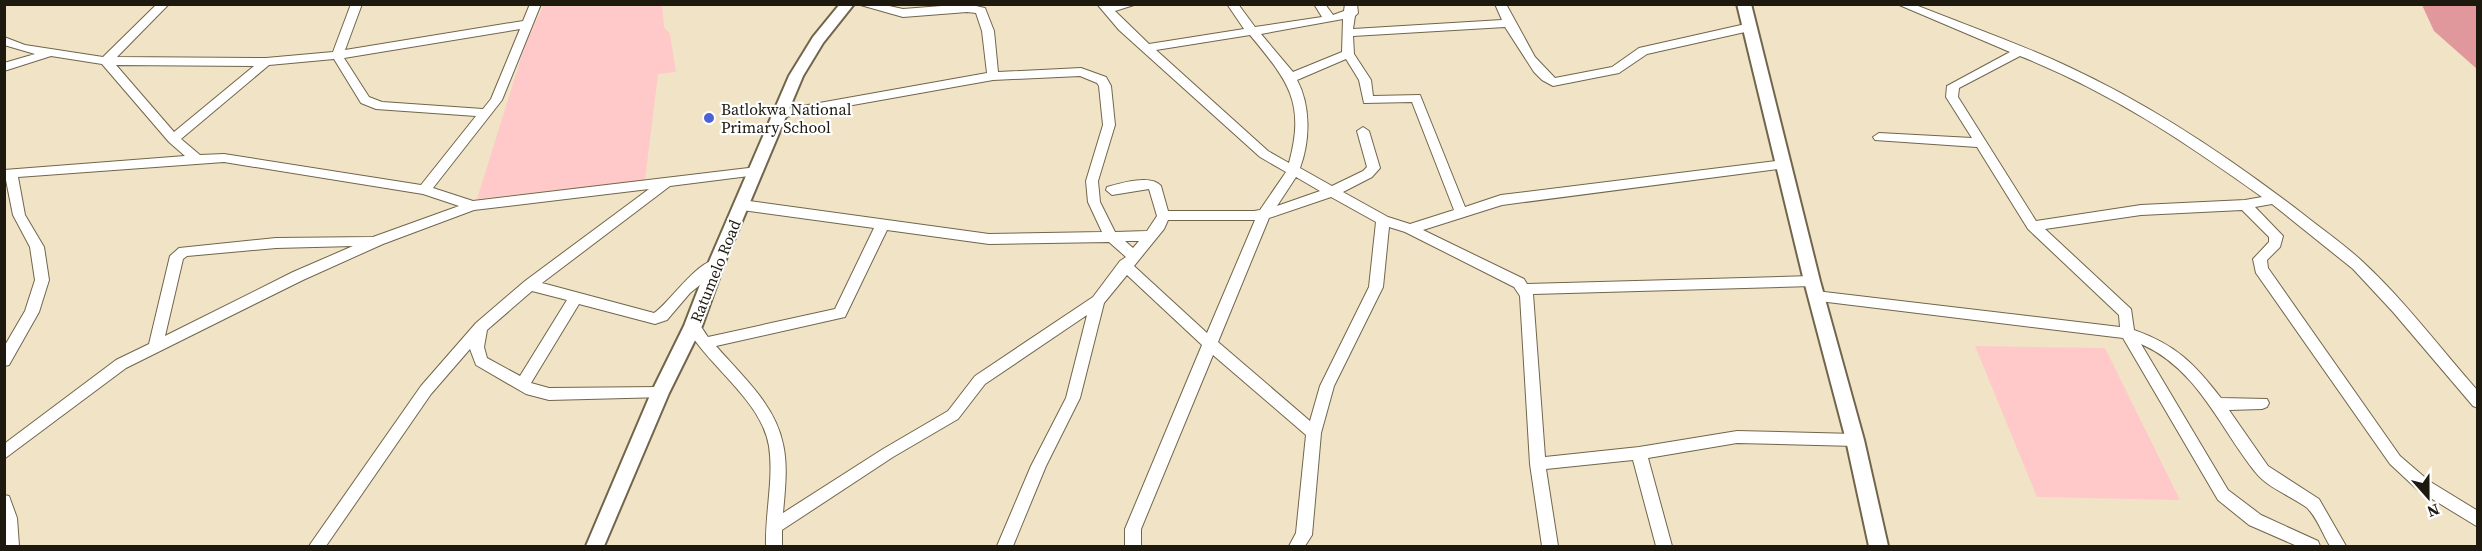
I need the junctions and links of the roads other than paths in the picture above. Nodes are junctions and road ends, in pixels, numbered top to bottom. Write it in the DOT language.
graph roads {
  1 [pos="164,4"];
  2 [pos="357,4"];
  3 [pos="536,4"];
  4 [pos="848,4"];
  5 [pos="862,4"];
  6 [pos="1132,4"];
  7 [pos="1232,4"];
  8 [pos="1319,4"];
  9 [pos="1500,4"];
  10 [pos="1743,4"];
  11 [pos="1902,4"];
  12 [pos="1104,7"];
  13 [pos="1351,9"];
  14 [pos="1330,19"];
  15 [pos="1508,23"];
  16 [pos="528,24"];
  17 [pos="1750,27"];
  18 [pos="1250,32"];
  19 [pos="1347,33"];
  20 [pos="8,43"];
  21 [pos="1146,48"];
  22 [pos="2020,51"];
  23 [pos="55,52"];
  24 [pos="1348,54"];
  25 [pos="337,55"];
  26 [pos="4,58"];
  27 [pos="106,61"];
  28 [pos="266,62"];
  29 [pos="4,67"];
  30 [pos="993,76"];
  31 [pos="1290,78"];
  32 [pos="487,113"];
  33 [pos="780,114"];
  34 [pos="1363,131"];
  35 [pos="1879,136"];
  36 [pos="173,139"];
  37 [pos="1979,143"];
  38 [pos="195,158"];
  39 [pos="1785,164"];
  40 [pos="757,171"];
  41 [pos="1293,171"];
  42 [pos="8,174"];
  43 [pos="668,181"];
  44 [pos="424,190"];
  45 [pos="1112,190"];
  46 [pos="1330,192"];
  47 [pos="2274,199"];
  48 [pos="742,205"];
  49 [pos="2246,205"];
  50 [pos="473,206"];
  51 [pos="1461,212"];
  52 [pos="1263,214"];
  53 [pos="1163,216"];
  54 [pos="1383,220"];
  55 [pos="882,226"];
  56 [pos="2033,226"];
  57 [pos="1410,229"];
  58 [pos="1110,235"];
  59 [pos="1151,236"];
  60 [pos="378,241"];
  61 [pos="1129,261"];
  62 [pos="716,264"];
  63 [pos="530,285"];
  64 [pos="1524,289"];
  65 [pos="1814,289"];
  66 [pos="576,297"];
  67 [pos="1098,301"];
  68 [pos="693,326"];
  69 [pos="481,327"];
  70 [pos="2127,333"];
  71 [pos="704,343"];
  72 [pos="1210,344"];
  73 [pos="156,345"];
  74 [pos="4,361"];
  75 [pos="522,385"];
  76 [pos="660,393"];
  77 [pos="2478,402"];
  78 [pos="2262,403"];
  79 [pos="2217,404"];
  80 [pos="1314,433"];
  81 [pos="1855,440"];
  82 [pos="4,453"];
  83 [pos="1639,453"];
  84 [pos="1538,464"];
  85 [pos="4,501"];
  86 [pos="2478,520"];
  87 [pos="774,527"];
  88 [pos="1303,542"];
  89 [pos="11,546"];
  90 [pos="316,546"];
  91 [pos="595,546"];
  92 [pos="774,546"];
  93 [pos="1005,546"];
  94 [pos="1133,546"];
  95 [pos="1550,546"];
  96 [pos="1664,546"];
  97 [pos="1878,546"];
  98 [pos="2312,546"];
  99 [pos="2338,546"];
  1 -- 27 [label="street"];
  2 -- 25 [label="street"];
  3 -- 16 [label="street"];
  4 -- 33 [label="street, Ratumelo Road"];
  5 -- 30 [label="street"];
  6 -- 12 [label="street"];
  7 -- 18 [label="street"];
  8 -- 14 [label="street"];
  9 -- 15 [label="street"];
  10 -- 17 [label="street"];
  11 -- 22 [label="street"];
  12 -- 21 [label="street"];
  13 -- 14 [label="street"];
  13 -- 19 [label="street"];
  14 -- 18 [label="street"];
  15 -- 17 [label="street"];
  15 -- 19 [label="street"];
  16 -- 25 [label="street"];
  16 -- 32 [label="street"];
  17 -- 39 [label="street"];
  18 -- 21 [label="street"];
  18 -- 31 [label="street"];
  19 -- 24 [label="street"];
  20 -- 23 [label="street"];
  20 -- 26 [label="street"];
  21 -- 41 [label="street"];
  22 -- 37 [label="street"];
  22 -- 47 [label="street"];
  23 -- 27 [label="street"];
  23 -- 29 [label="street"];
  24 -- 31 [label="street"];
  24 -- 51 [label="street"];
  25 -- 28 [label="street"];
  25 -- 32 [label="street"];
  27 -- 28 [label="street"];
  27 -- 36 [label="street"];
  28 -- 36 [label="street"];
  30 -- 33 [label="street"];
  30 -- 58 [label="street"];
  31 -- 41 [label="street"];
  32 -- 44 [label="street"];
  33 -- 40 [label="street, Ratumelo Road"];
  34 -- 46 [label="street"];
  35 -- 37 [label="street"];
  36 -- 38 [label="street"];
  37 -- 56 [label="street"];
  38 -- 42 [label="street"];
  38 -- 44 [label="street"];
  39 -- 51 [label="street"];
  39 -- 65 [label="street"];
  40 -- 43 [label="street"];
  40 -- 48 [label="street, Ratumelo Road"];
  41 -- 46 [label="street"];
  41 -- 52 [label="street"];
  42 -- 74 [label="street"];
  43 -- 50 [label="street"];
  43 -- 63 [label="street"];
  44 -- 50 [label="street"];
  45 -- 53 [label="street"];
  46 -- 52 [label="street"];
  46 -- 54 [label="street"];
  47 -- 49 [label="street"];
  47 -- 77 [label="street"];
  48 -- 55 [label="street"];
  48 -- 62 [label="street, Ratumelo Road"];
  49 -- 56 [label="street"];
  49 -- 86 [label="street"];
  50 -- 60 [label="street"];
  51 -- 57 [label="street"];
  52 -- 53 [label="street"];
  52 -- 72 [label="street"];
  53 -- 59 [label="street"];
  54 -- 57 [label="street"];
  54 -- 80 [label="street"];
  55 -- 58 [label="street"];
  55 -- 71 [label="street"];
  56 -- 70 [label="street"];
  57 -- 64 [label="street"];
  58 -- 59 [label="street"];
  58 -- 61 [label="street"];
  59 -- 61 [label="street"];
  60 -- 73 [label="street"];
  60 -- 73 [label="street"];
  61 -- 67 [label="street"];
  61 -- 72 [label="street"];
  62 -- 66 [label="street"];
  62 -- 68 [label="street, Ratumelo Road"];
  63 -- 66 [label="street"];
  63 -- 69 [label="street"];
  64 -- 65 [label="street"];
  64 -- 84 [label="street"];
  65 -- 70 [label="street"];
  65 -- 81 [label="street"];
  66 -- 75 [label="street"];
  67 -- 87 [label="street"];
  67 -- 93 [label="street"];
  68 -- 71 [label="street"];
  68 -- 76 [label="street, Ratumelo Road"];
  69 -- 75 [label="street"];
  69 -- 90 [label="street"];
  70 -- 79 [label="street"];
  70 -- 98 [label="street"];
  71 -- 87 [label="street"];
  72 -- 80 [label="street"];
  72 -- 94 [label="street"];
  73 -- 82 [label="street"];
  75 -- 76 [label="street"];
  76 -- 91 [label="street, Ratumelo Road"];
  78 -- 79 [label="street"];
  79 -- 99 [label="street"];
  80 -- 88 [label="street"];
  81 -- 83 [label="street"];
  81 -- 97 [label="street"];
  83 -- 84 [label="street"];
  83 -- 96 [label="street"];
  84 -- 95 [label="street"];
  85 -- 89 [label="street"];
  87 -- 92 [label="street"];
}
